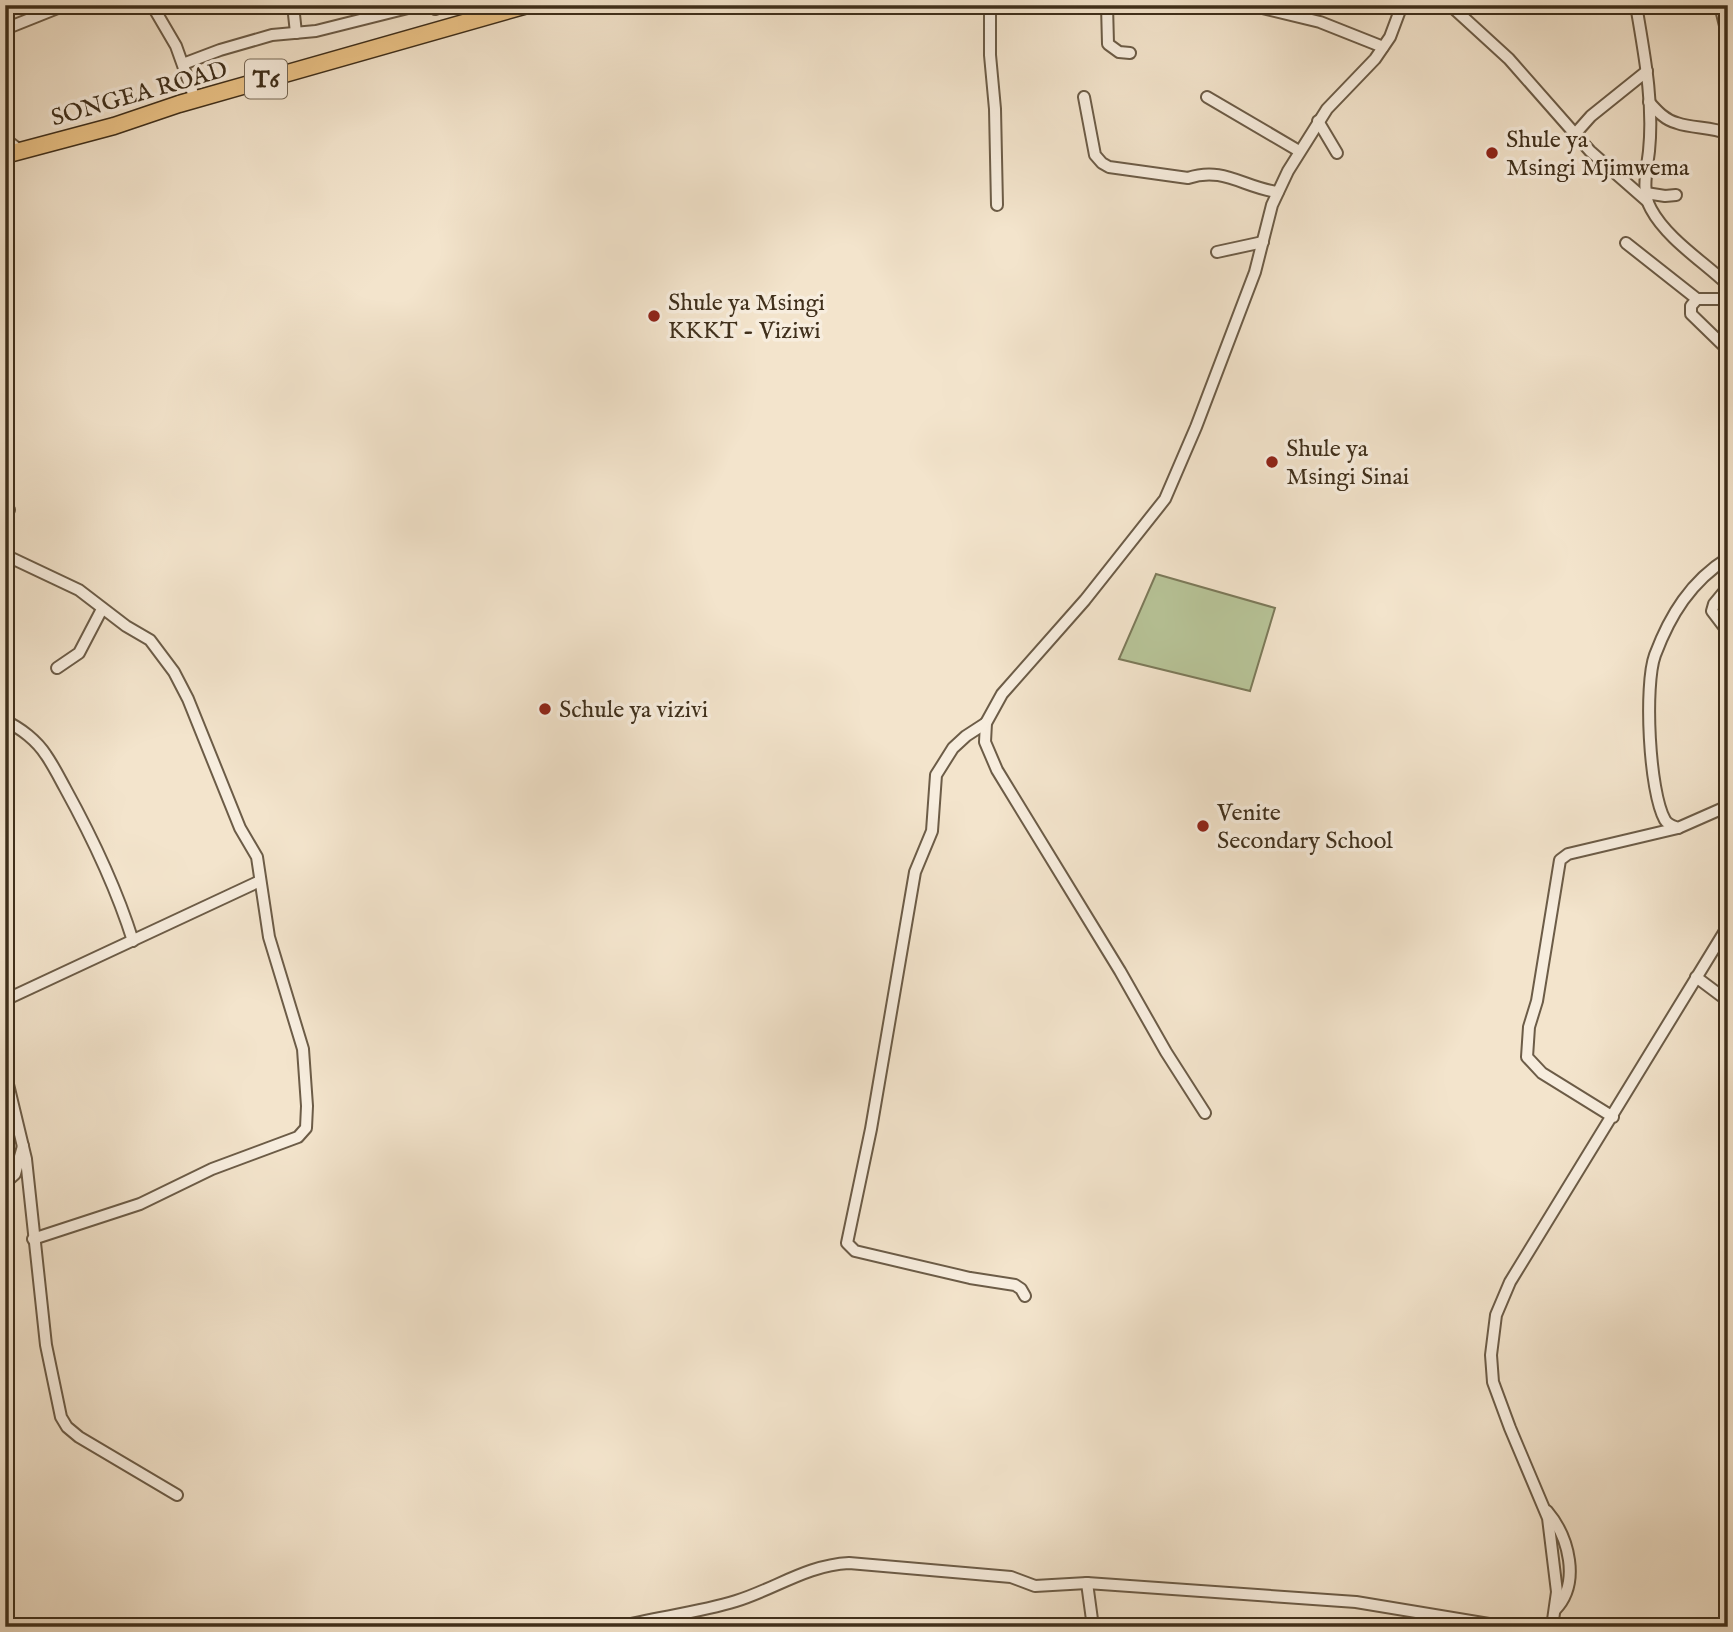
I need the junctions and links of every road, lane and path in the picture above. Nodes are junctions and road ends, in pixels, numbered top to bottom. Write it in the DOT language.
graph roads {
  1 [pos="65,5"];
  2 [pos="152,5"];
  3 [pos="293,5"];
  4 [pos="420,5"];
  5 [pos="429,5"];
  6 [pos="447,5"];
  7 [pos="527,5"];
  8 [pos="990,5"];
  9 [pos="1107,5"];
  10 [pos="1250,5"];
  11 [pos="1402,5"];
  12 [pos="1450,5"];
  13 [pos="1636,5"];
  14 [pos="1720,5"];
  15 [pos="375,10"];
  16 [pos="5,29"];
  17 [pos="296,33"];
  18 [pos="1728,38"];
  19 [pos="1383,47"];
  20 [pos="1130,53"];
  21 [pos="183,64"];
  22 [pos="1647,71"];
  23 [pos="1084,97"];
  24 [pos="1208,97"];
  25 [pos="195,99"];
  26 [pos="1649,102"];
  27 [pos="1318,121"];
  28 [pos="1575,134"];
  29 [pos="1728,134"];
  30 [pos="5,139"];
  31 [pos="1299,151"];
  32 [pos="13,153"];
  33 [pos="1337,153"];
  34 [pos="1278,192"];
  35 [pos="1676,195"];
  36 [pos="1646,197"];
  37 [pos="997,205"];
  38 [pos="1263,242"];
  39 [pos="1626,243"];
  40 [pos="1217,252"];
  41 [pos="1728,285"];
  42 [pos="1697,299"];
  43 [pos="1728,299"];
  44 [pos="1728,350"];
  45 [pos="5,555"];
  46 [pos="1728,558"];
  47 [pos="1728,587"];
  48 [pos="103,609"];
  49 [pos="1728,632"];
  50 [pos="57,668"];
  51 [pos="5,721"];
  52 [pos="986,723"];
  53 [pos="1728,806"];
  54 [pos="1678,828"];
  55 [pos="260,881"];
  56 [pos="1728,926"];
  57 [pos="133,941"];
  58 [pos="1696,977"];
  59 [pos="5,1000"];
  60 [pos="1728,1001"];
  61 [pos="5,1072"];
  62 [pos="1205,1113"];
  63 [pos="1613,1117"];
  64 [pos="23,1145"];
  65 [pos="5,1183"];
  66 [pos="33,1239"];
  67 [pos="1025,1296"];
  68 [pos="177,1496"];
  69 [pos="1087,1583"];
  70 [pos="674,1621"];
  71 [pos="618,1627"];
  72 [pos="1093,1627"];
  73 [pos="1507,1627"];
  74 [pos="1552,1627"];
  1 -- 16 [label="street"];
  2 -- 21 [label="street"];
  3 -- 17 [label="street"];
  4 -- 15 [label="street"];
  5 -- 6 [label="street"];
  7 -- 25 [label="highway, SONGEA ROAD / T6"];
  8 -- 37 [label="street"];
  9 -- 20 [label="street"];
  10 -- 19 [label="street"];
  11 -- 19 [label="street"];
  12 -- 28 [label="street"];
  13 -- 22 [label="street"];
  14 -- 18 [label="street"];
  15 -- 17 [label="street"];
  17 -- 21 [label="street"];
  19 -- 27 [label="street"];
  21 -- 25 [label="street"];
  22 -- 26 [label="street"];
  22 -- 28 [label="street"];
  23 -- 34 [label="street"];
  24 -- 31 [label="street"];
  25 -- 32 [label="highway, SONGEA ROAD / T6"];
  26 -- 29 [label="street"];
  26 -- 36 [label="street"];
  27 -- 31 [label="street"];
  27 -- 33 [label="street"];
  28 -- 36 [label="street"];
  30 -- 32 [label="street"];
  31 -- 34 [label="street"];
  34 -- 38 [label="street"];
  35 -- 36 [label="street"];
  36 -- 41 [label="street"];
  38 -- 40 [label="street"];
  38 -- 52 [label="street"];
  39 -- 42 [label="street"];
  42 -- 43 [label="street"];
  42 -- 44 [label="street"];
  45 -- 48 [label="street"];
  46 -- 54 [label="street"];
  47 -- 49 [label="street"];
  48 -- 50 [label="street"];
  48 -- 55 [label="street"];
  51 -- 57 [label="street"];
  52 -- 62 [label="street"];
  52 -- 67 [label="street"];
  53 -- 54 [label="street"];
  54 -- 63 [label="street"];
  55 -- 57 [label="street"];
  55 -- 66 [label="street"];
  56 -- 58 [label="street"];
  57 -- 59 [label="street"];
  58 -- 60 [label="street"];
  58 -- 63 [label="street"];
  61 -- 64 [label="street"];
  63 -- 74 [label="street"];
  64 -- 65 [label="street"];
  64 -- 66 [label="street"];
  66 -- 68 [label="street"];
  69 -- 70 [label="street"];
  69 -- 72 [label="street"];
  69 -- 73 [label="street"];
  70 -- 71 [label="street"];
}
